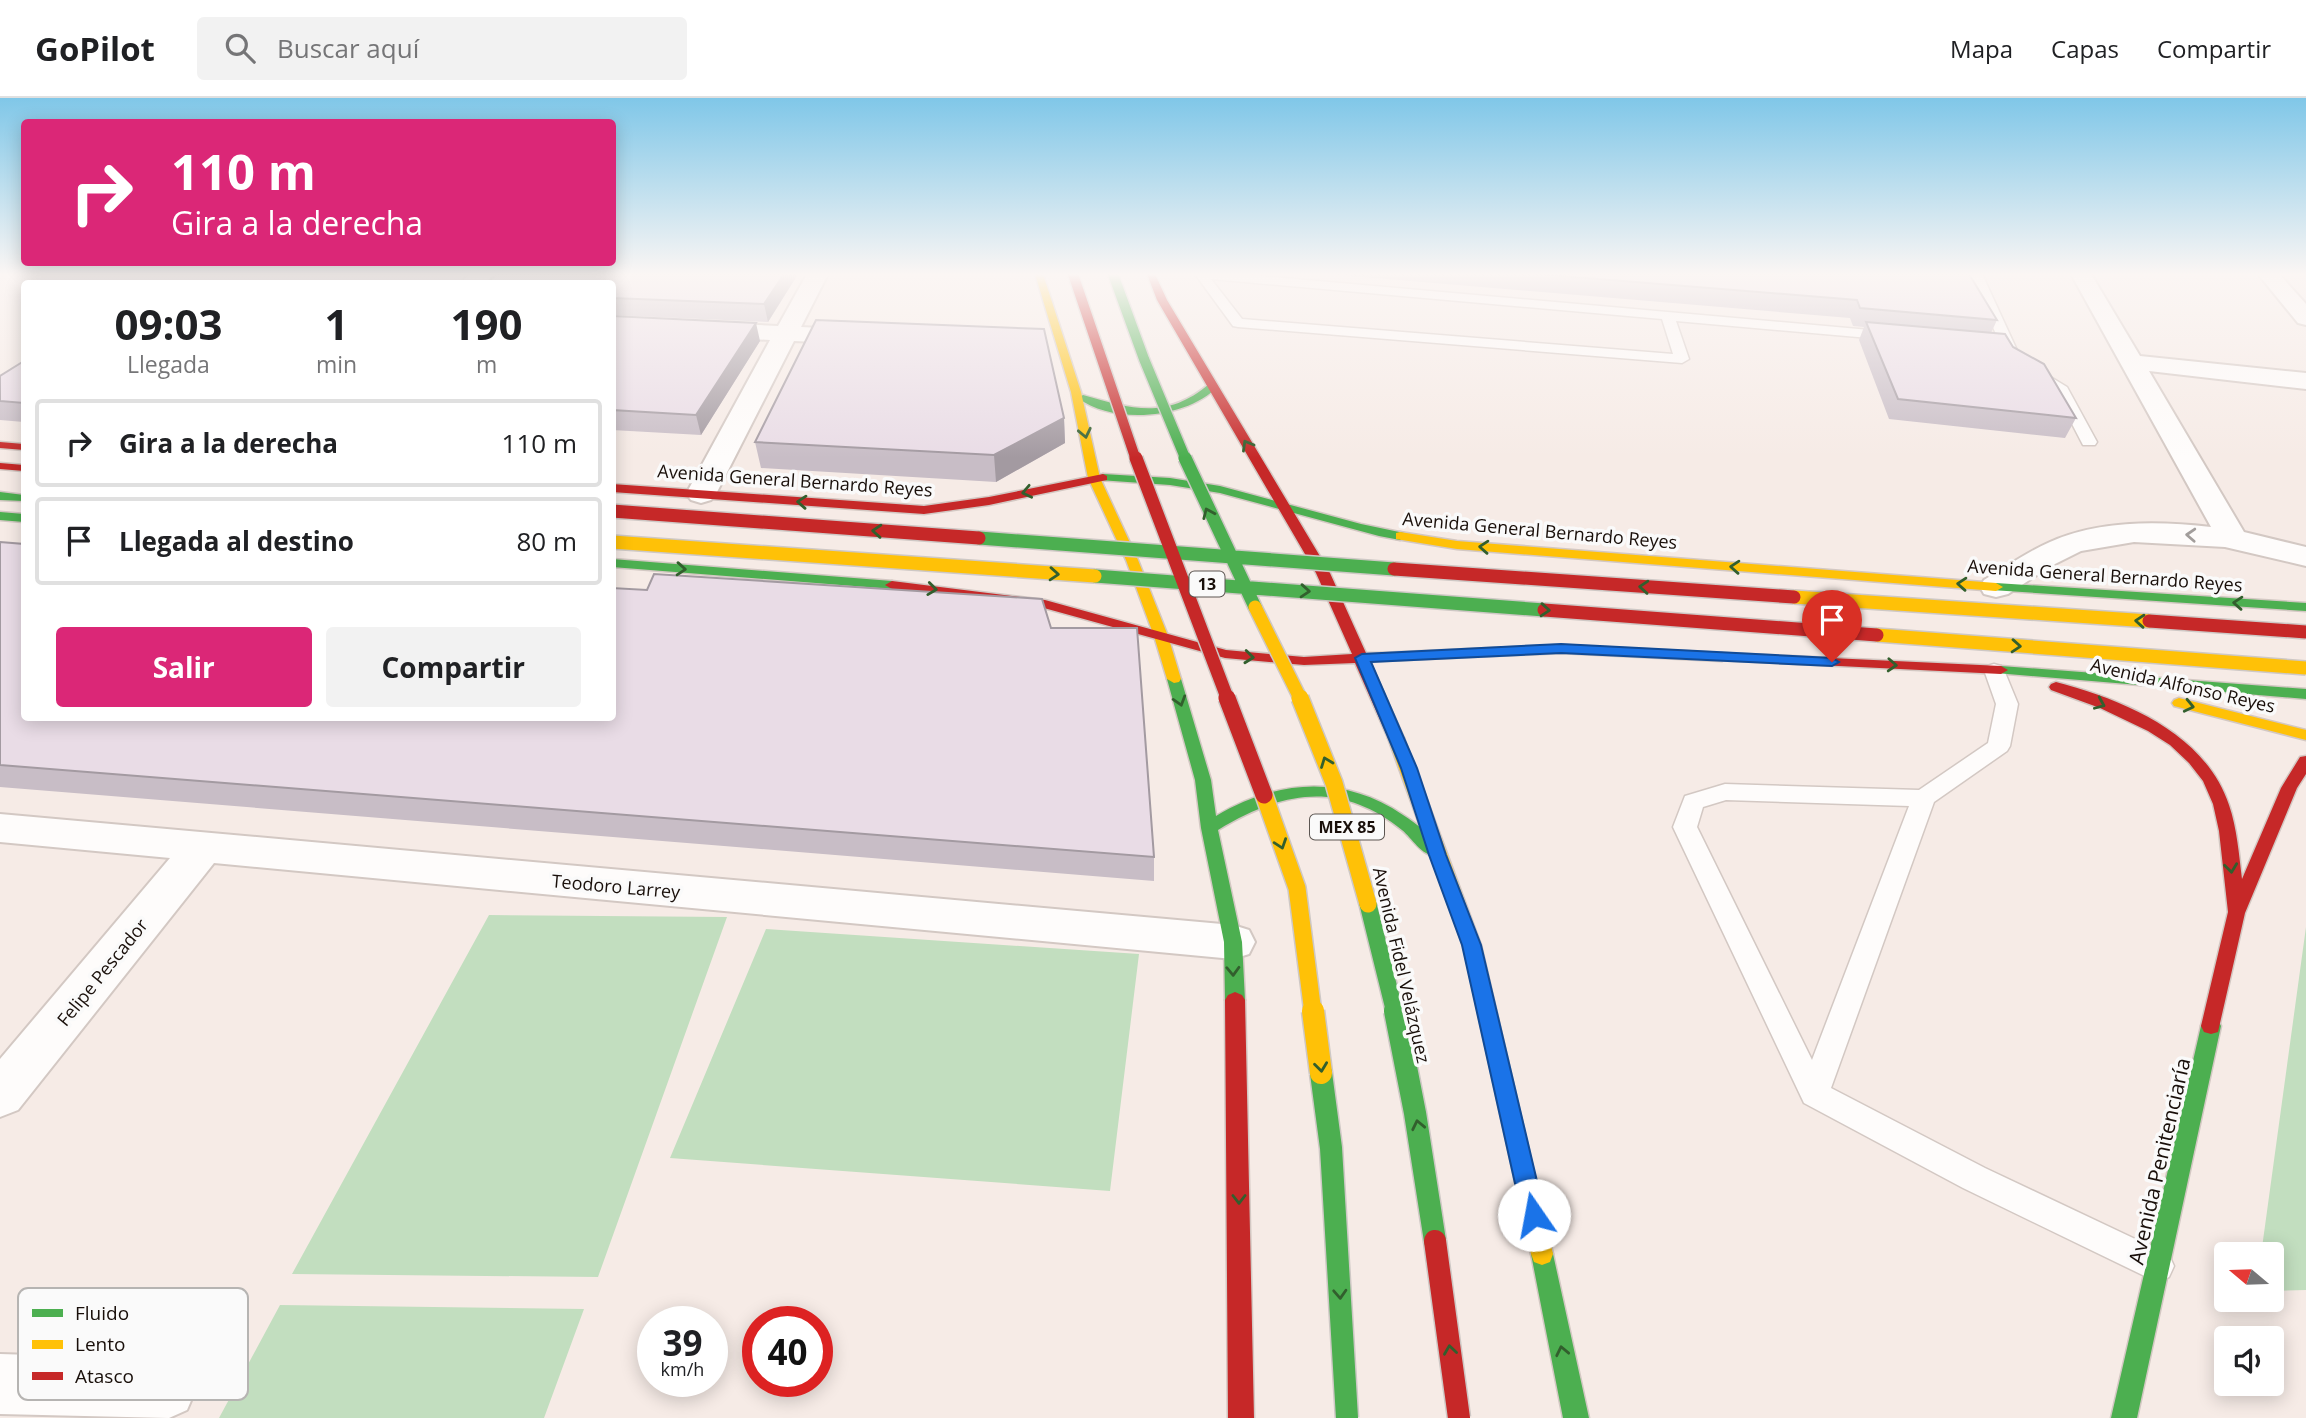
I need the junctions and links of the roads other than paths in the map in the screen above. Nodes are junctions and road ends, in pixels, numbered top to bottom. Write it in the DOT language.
graph roads {
  1 [pos="782,336"];
  2 [pos="835,336"];
  3 [pos="1057,336"];
  4 [pos="1094,336"];
  5 [pos="1134,336"];
  6 [pos="1183,336"];
  7 [pos="1393,336"];
  8 [pos="1674,336"];
  9 [pos="1885,336"];
  10 [pos="1998,336"];
  11 [pos="2116,336"];
  12 [pos="880,337"];
  13 [pos="1900,337"];
  14 [pos="1032,343"];
  15 [pos="1060,344"];
  16 [pos="2131,362"];
  17 [pos="2306,381"];
  18 [pos="1213,386"];
  19 [pos="1076,392"];
  20 [pos="2089,442"];
  21 [pos="0,445"];
  22 [pos="21,447"];
  23 [pos="0,466"];
  24 [pos="21,468"];
  25 [pos="1094,478"];
  26 [pos="616,488"];
  27 [pos="701,494"];
  28 [pos="0,496"];
  29 [pos="21,498"];
  30 [pos="1282,505"];
  31 [pos="924,510"];
  32 [pos="616,511"];
  33 [pos="0,516"];
  34 [pos="21,518"];
  35 [pos="2233,539"];
  36 [pos="616,542"];
  37 [pos="1539,551"];
  38 [pos="2306,557"];
  39 [pos="616,564"];
  40 [pos="886,584"];
  41 [pos="1996,587"];
  42 [pos="2306,607"];
  43 [pos="2306,632"];
  44 [pos="1161,636"];
  45 [pos="1561,649"];
  46 [pos="1362,658"];
  47 [pos="2306,668"];
  48 [pos="2004,671"];
  49 [pos="2051,674"];
  50 [pos="2306,694"];
  51 [pos="2306,735"];
  52 [pos="2306,761"];
  53 [pos="1924,798"];
  54 [pos="2297,812"];
  55 [pos="2278,817"];
  56 [pos="0,828"];
  57 [pos="1209,828"];
  58 [pos="203,848"];
  59 [pos="1438,855"];
  60 [pos="2236,913"];
  61 [pos="1233,942"];
  62 [pos="1814,1094"];
  63 [pos="0,1095"];
  64 [pos="2157,1266"];
  65 [pos="0,1384"];
  66 [pos="18,1385"];
  67 [pos="1241,1418"];
  68 [pos="1347,1418"];
  69 [pos="1459,1418"];
  70 [pos="1576,1418"];
  71 [pos="2124,1418"];
  1 -- 27 [label="street"];
  2 -- 12 [label="street"];
  3 -- 15 [label="main road"];
  4 -- 68 [label="main road, one-way, bridge"];
  69 -- 5 [label="main road, Avenida Fidel Velázquez / MEX 85, one-way, bridge"];
  6 -- 18 [label="main road"];
  7 -- 8 [label="lane"];
  9 -- 13 [label="lane"];
  10 -- 20 [label="lane"];
  11 -- 16 [label="street"];
  14 -- 15 [label="street"];
  15 -- 19 [label="main road"];
  16 -- 17 [label="street"];
  16 -- 35 [label="street"];
  18 -- 19 [label="main road"];
  30 -- 18 [label="main road, one-way"];
  19 -- 25 [label="main road, one-way"];
  21 -- 22 [label="main road"];
  23 -- 24 [label="main road"];
  25 -- 30 [label="main road, Avenida General Bernardo Reyes"];
  25 -- 31 [label="main road, Avenida General Bernardo Reyes, one-way"];
  25 -- 44 [label="main road"];
  26 -- 27 [label="main road, Avenida General Bernardo Reyes"];
  31 -- 27 [label="main road, Avenida General Bernardo Reyes, one-way"];
  28 -- 29 [label="main road"];
  37 -- 30 [label="main road, Avenida General Bernardo Reyes, one-way"];
  30 -- 46 [label="main road"];
  31 -- 40 [label="main road"];
  43 -- 32 [label="main road, 13, one-way, bridge"];
  33 -- 34 [label="main road"];
  35 -- 38 [label="street"];
  35 -- 41 [label="street, one-way"];
  36 -- 47 [label="main road, 13, one-way, bridge"];
  41 -- 37 [label="main road, Avenida General Bernardo Reyes, one-way"];
  37 -- 45 [label="main road"];
  39 -- 40 [label="main road, one-way"];
  40 -- 44 [label="main road, one-way"];
  42 -- 41 [label="main road, Avenida General Bernardo Reyes, one-way"];
  44 -- 46 [label="main road, one-way"];
  44 -- 57 [label="main road, one-way"];
  45 -- 46 [label="main road"];
  45 -- 48 [label="main road, one-way"];
  46 -- 59 [label="main road"];
  48 -- 49 [label="main road"];
  48 -- 53 [label="lane"];
  48 -- 60 [label="main road, Avenida Penitenciaría, one-way"];
  49 -- 50 [label="main road"];
  49 -- 51 [label="main road, Avenida Alfonso Reyes, one-way"];
  52 -- 55 [label="main road, Avenida Penitenciaría"];
  53 -- 62 [label="lane"];
  53 -- 62 [label="lane"];
  54 -- 55 [label="main road"];
  55 -- 60 [label="main road, Avenida Penitenciaría"];
  56 -- 58 [label="street, Teodoro Larrey"];
  57 -- 59 [label="main road"];
  57 -- 61 [label="main road"];
  58 -- 61 [label="street, Teodoro Larrey"];
  58 -- 63 [label="street, Felipe Pescador"];
  70 -- 59 [label="main road, one-way"];
  60 -- 64 [label="main road, Avenida Penitenciaría"];
  61 -- 67 [label="main road, one-way"];
  62 -- 64 [label="lane"];
  64 -- 71 [label="main road, Avenida Penitenciaría"];
  65 -- 66 [label="street"];
}
